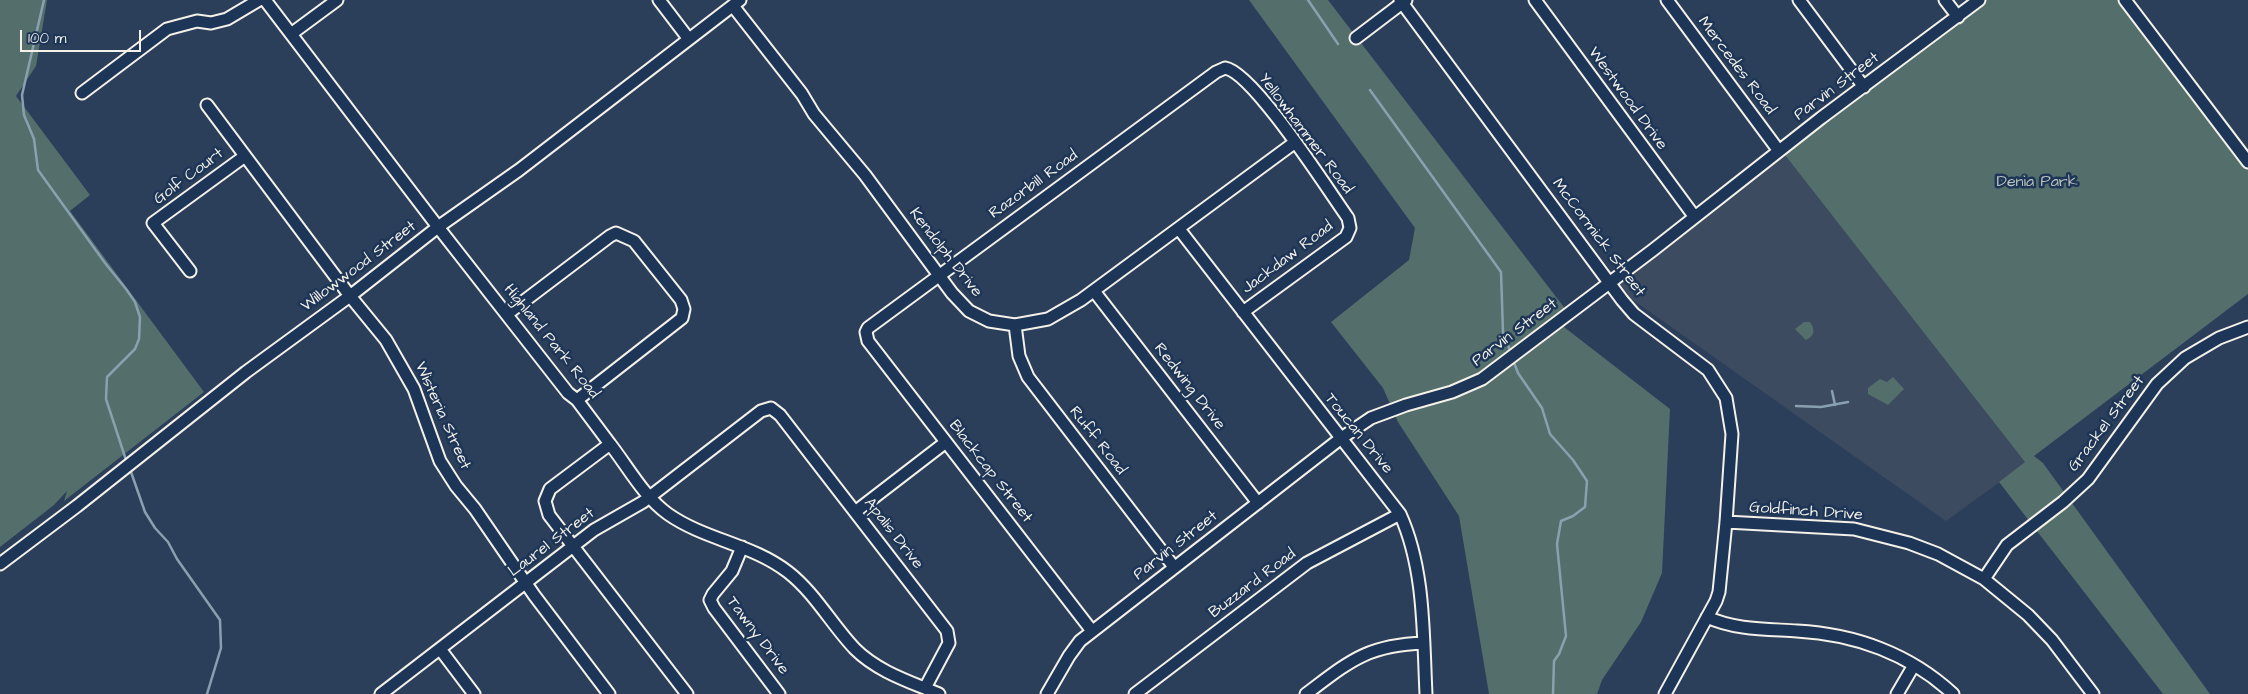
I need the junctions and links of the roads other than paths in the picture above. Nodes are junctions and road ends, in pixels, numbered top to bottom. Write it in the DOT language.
graph roads {
  1 [pos="259,0"];
  2 [pos="266,0"];
  3 [pos="337,0"];
  4 [pos="659,0"];
  5 [pos="1536,0"];
  6 [pos="1667,0"];
  7 [pos="1799,0"];
  8 [pos="1945,0"];
  9 [pos="1980,0"];
  10 [pos="2125,0"];
  11 [pos="1402,1"];
  12 [pos="737,3"];
  13 [pos="1958,17"];
  14 [pos="291,34"];
  15 [pos="688,38"];
  16 [pos="1356,38"];
  17 [pos="1225,68"];
  18 [pos="1864,87"];
  19 [pos="82,93"];
  20 [pos="207,105"];
  21 [pos="1294,143"];
  22 [pos="1779,151"];
  23 [pos="245,156"];
  24 [pos="2248,162"];
  25 [pos="1694,216"];
  26 [pos="438,228"];
  27 [pos="1350,228"];
  28 [pos="1178,229"];
  29 [pos="190,271"];
  30 [pos="938,275"];
  31 [pos="1609,283"];
  32 [pos="1094,291"];
  33 [pos="350,296"];
  34 [pos="1243,312"];
  35 [pos="508,314"];
  36 [pos="1015,325"];
  37 [pos="2248,327"];
  38 [pos="866,332"];
  39 [pos="577,400"];
  40 [pos="771,408"];
  41 [pos="1340,439"];
  42 [pos="946,442"];
  43 [pos="610,444"];
  44 [pos="650,497"];
  45 [pos="1258,503"];
  46 [pos="855,512"];
  47 [pos="1400,514"];
  48 [pos="1726,522"];
  49 [pos="572,546"];
  50 [pos="742,547"];
  51 [pos="0,564"];
  52 [pos="1174,567"];
  53 [pos="1984,579"];
  54 [pos="526,583"];
  55 [pos="1707,617"];
  56 [pos="1092,631"];
  57 [pos="1424,642"];
  58 [pos="440,649"];
  59 [pos="1914,666"];
  60 [pos="925,688"];
  61 [pos="381,694"];
  62 [pos="474,694"];
  63 [pos="609,694"];
  64 [pos="687,694"];
  65 [pos="779,694"];
  66 [pos="939,694"];
  67 [pos="1047,694"];
  68 [pos="1135,694"];
  69 [pos="1306,694"];
  70 [pos="1426,694"];
  71 [pos="1665,694"];
  72 [pos="1897,694"];
  73 [pos="1953,694"];
  74 [pos="2093,694"];
  1 -- 19 [label="street"];
  2 -- 14 [label="street, Highland Park Road"];
  3 -- 14 [label="street"];
  4 -- 15 [label="street"];
  5 -- 25 [label="street, Westwood Drive"];
  6 -- 22 [label="street, Mercedes Road"];
  7 -- 18 [label="street"];
  8 -- 13 [label="street"];
  9 -- 13 [label="street, Parvin Street"];
  10 -- 24 [label="street"];
  11 -- 16 [label="street"];
  11 -- 31 [label="street, McCormick Street"];
  12 -- 15 [label="street, Willowwood Street"];
  12 -- 30 [label="street, Kendolph Drive"];
  13 -- 18 [label="street, Parvin Street"];
  14 -- 26 [label="street, Highland Park Road"];
  15 -- 26 [label="street, Willowwood Street"];
  17 -- 21 [label="street, Yellowhammer Road"];
  17 -- 30 [label="street, Razorbill Road"];
  18 -- 22 [label="street, Parvin Street"];
  20 -- 23 [label="street, Wisteria Street"];
  21 -- 27 [label="street, Yellowhammer Road"];
  21 -- 28 [label="street, Kendolph Drive"];
  22 -- 25 [label="street, Parvin Street"];
  23 -- 29 [label="street, Golf Court"];
  23 -- 33 [label="street, Wisteria Street"];
  25 -- 31 [label="street, Parvin Street"];
  26 -- 33 [label="street, Willowwood Street"];
  26 -- 35 [label="street, Highland Park Road"];
  27 -- 34 [label="street, Jackdaw Road"];
  28 -- 32 [label="street, Kendolph Drive"];
  28 -- 34 [label="street, Toucan Drive"];
  30 -- 36 [label="street, Kendolph Drive"];
  30 -- 38 [label="street, Razorbill Road"];
  31 -- 41 [label="street, Parvin Street"];
  31 -- 48 [label="street, McCormick Street"];
  32 -- 36 [label="street, Kendolph Drive"];
  32 -- 45 [label="street, Redwing Drive"];
  33 -- 51 [label="street, Willowwood Street"];
  33 -- 54 [label="street, Wisteria Street"];
  34 -- 41 [label="street, Toucan Drive"];
  35 -- 39 [label="street, Highland Park Road"];
  35 -- 39 [label="street"];
  36 -- 52 [label="street, Ruff Road"];
  37 -- 53 [label="street, Grackel Street"];
  38 -- 42 [label="street, Blackcap Street"];
  39 -- 43 [label="street, Highland Park Road"];
  40 -- 44 [label="street, Laurel Street"];
  40 -- 46 [label="street, Apalis Drive"];
  41 -- 45 [label="street, Parvin Street"];
  41 -- 47 [label="street, Toucan Drive"];
  42 -- 46 [label="street"];
  42 -- 56 [label="street, Blackcap Street"];
  43 -- 44 [label="street, Highland Park Road"];
  43 -- 49 [label="street"];
  44 -- 49 [label="street, Laurel Street"];
  44 -- 50 [label="street, Highland Park Road"];
  45 -- 52 [label="street, Parvin Street"];
  46 -- 60 [label="street, Apalis Drive"];
  47 -- 57 [label="street, Toucan Drive"];
  47 -- 68 [label="street, Buzzard Road"];
  48 -- 53 [label="street, Goldfinch Drive"];
  48 -- 55 [label="street, McCormick Street"];
  49 -- 54 [label="street, Laurel Street"];
  49 -- 64 [label="street"];
  50 -- 60 [label="street, Highland Park Road"];
  50 -- 65 [label="street, Tawny Drive"];
  52 -- 56 [label="street, Parvin Street"];
  53 -- 74 [label="street, Goldfinch Drive"];
  54 -- 58 [label="street, Laurel Street"];
  54 -- 63 [label="street, Wisteria Street"];
  55 -- 59 [label="street"];
  55 -- 71 [label="street, McCormick Street"];
  56 -- 67 [label="street, Parvin Street"];
  57 -- 69 [label="street"];
  57 -- 70 [label="street, Toucan Drive"];
  58 -- 61 [label="street, Laurel Street"];
  58 -- 62 [label="street"];
  59 -- 72 [label="street"];
  59 -- 73 [label="street"];
  60 -- 66 [label="street, Highland Park Road"];
}
